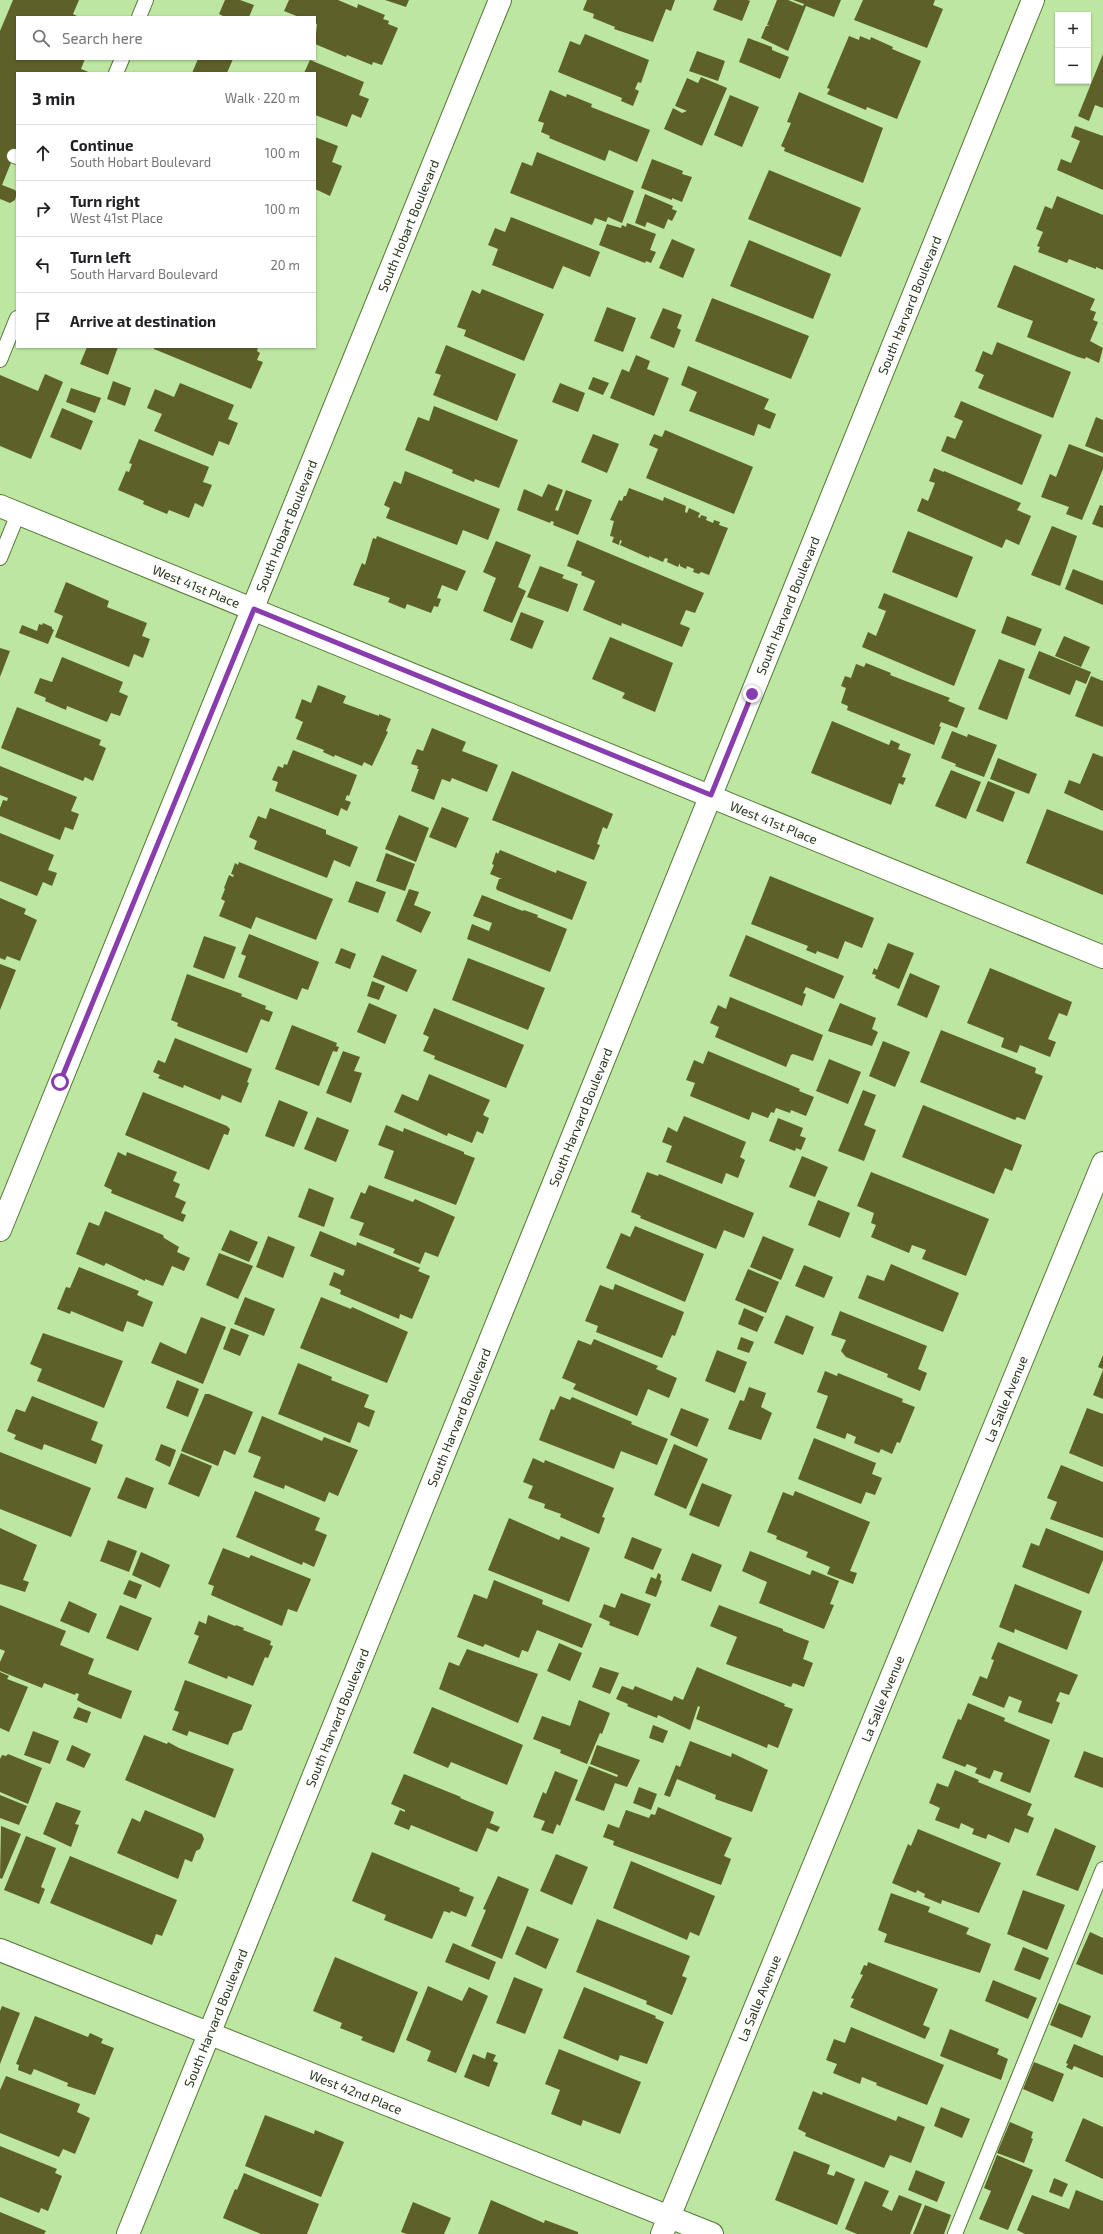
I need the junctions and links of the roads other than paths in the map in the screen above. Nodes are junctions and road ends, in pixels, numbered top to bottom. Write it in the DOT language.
graph roads {
  1 [pos="146,0"];
  2 [pos="500,0"];
  3 [pos="1033,0"];
  4 [pos="139,16"];
  5 [pos="122,60"];
  6 [pos="116,72"];
  7 [pos="16,320"];
  8 [pos="0,360"];
  9 [pos="9,510"];
  10 [pos="0,558"];
  11 [pos="254,609"];
  12 [pos="711,795"];
  13 [pos="1103,957"];
  14 [pos="1103,1163"];
  15 [pos="0,1230"];
  16 [pos="1103,1869"];
  17 [pos="0,1950"];
  18 [pos="210,2034"];
  19 [pos="666,2225"];
  20 [pos="128,2234"];
  21 [pos="712,2234"];
  22 [pos="955,2234"];
  1 -- 4 [label="lane"];
  2 -- 11 [label="street, South Hobart Boulevard"];
  3 -- 12 [label="street, South Harvard Boulevard"];
  5 -- 6 [label="lane"];
  7 -- 8 [label="lane"];
  9 -- 10 [label="lane"];
  9 -- 11 [label="street, West 41st Place"];
  11 -- 12 [label="street, West 41st Place"];
  11 -- 15 [label="street, South Hobart Boulevard"];
  12 -- 13 [label="street, West 41st Place"];
  12 -- 18 [label="street, South Harvard Boulevard"];
  14 -- 19 [label="street, La Salle Avenue"];
  16 -- 22 [label="lane"];
  17 -- 18 [label="street, West 42nd Place"];
  18 -- 19 [label="street, West 42nd Place"];
  18 -- 20 [label="street, South Harvard Boulevard"];
  19 -- 21 [label="street, West 42nd Place"];
}
